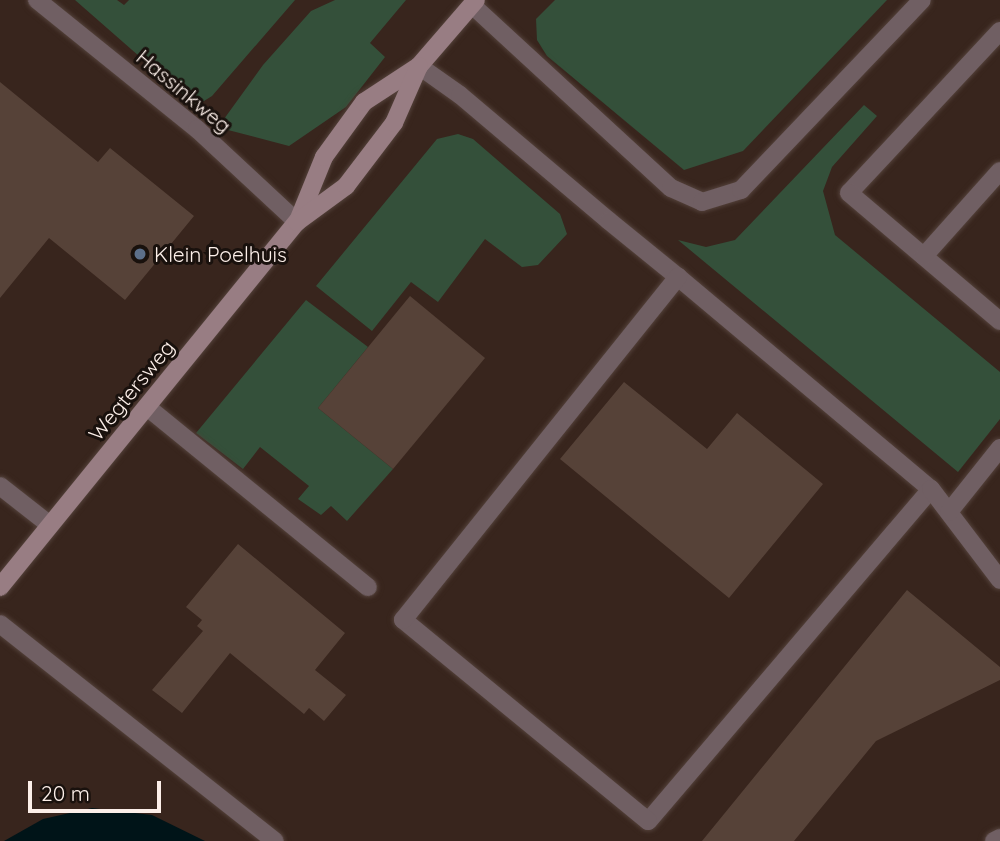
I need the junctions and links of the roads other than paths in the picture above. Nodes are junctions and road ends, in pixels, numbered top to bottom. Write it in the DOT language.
graph roads {
  1 [pos="37,0"];
  2 [pos="922,0"];
  3 [pos="474,2"];
  4 [pos="1000,31"];
  5 [pos="419,66"];
  6 [pos="1000,171"];
  7 [pos="297,222"];
  8 [pos="924,256"];
  9 [pos="678,277"];
  10 [pos="1000,321"];
  11 [pos="147,407"];
  12 [pos="1000,448"];
  13 [pos="0,486"];
  14 [pos="931,489"];
  15 [pos="948,512"];
  16 [pos="50,525"];
  17 [pos="1000,580"];
  18 [pos="0,587"];
  19 [pos="368,587"];
  20 [pos="0,624"];
  21 [pos="1000,838"];
  22 [pos="275,841"];
  23 [pos="994,841"];
  1 -- 7 [label="street, Hassinkweg"];
  2 -- 3 [label="street"];
  3 -- 5 [label="street, Wegtersweg"];
  4 -- 8 [label="street"];
  5 -- 7 [label="street, Wegtersweg"];
  5 -- 7 [label="street, Wegtersweg"];
  5 -- 9 [label="street"];
  6 -- 8 [label="street"];
  7 -- 11 [label="street, Wegtersweg"];
  8 -- 10 [label="street"];
  9 -- 14 [label="street"];
  9 -- 14 [label="street"];
  11 -- 16 [label="street, Wegtersweg"];
  11 -- 19 [label="street"];
  12 -- 15 [label="street"];
  13 -- 16 [label="street"];
  14 -- 15 [label="street"];
  15 -- 17 [label="street"];
  16 -- 18 [label="street, Wegtersweg"];
  20 -- 22 [label="street"];
  21 -- 23 [label="street"];
}
